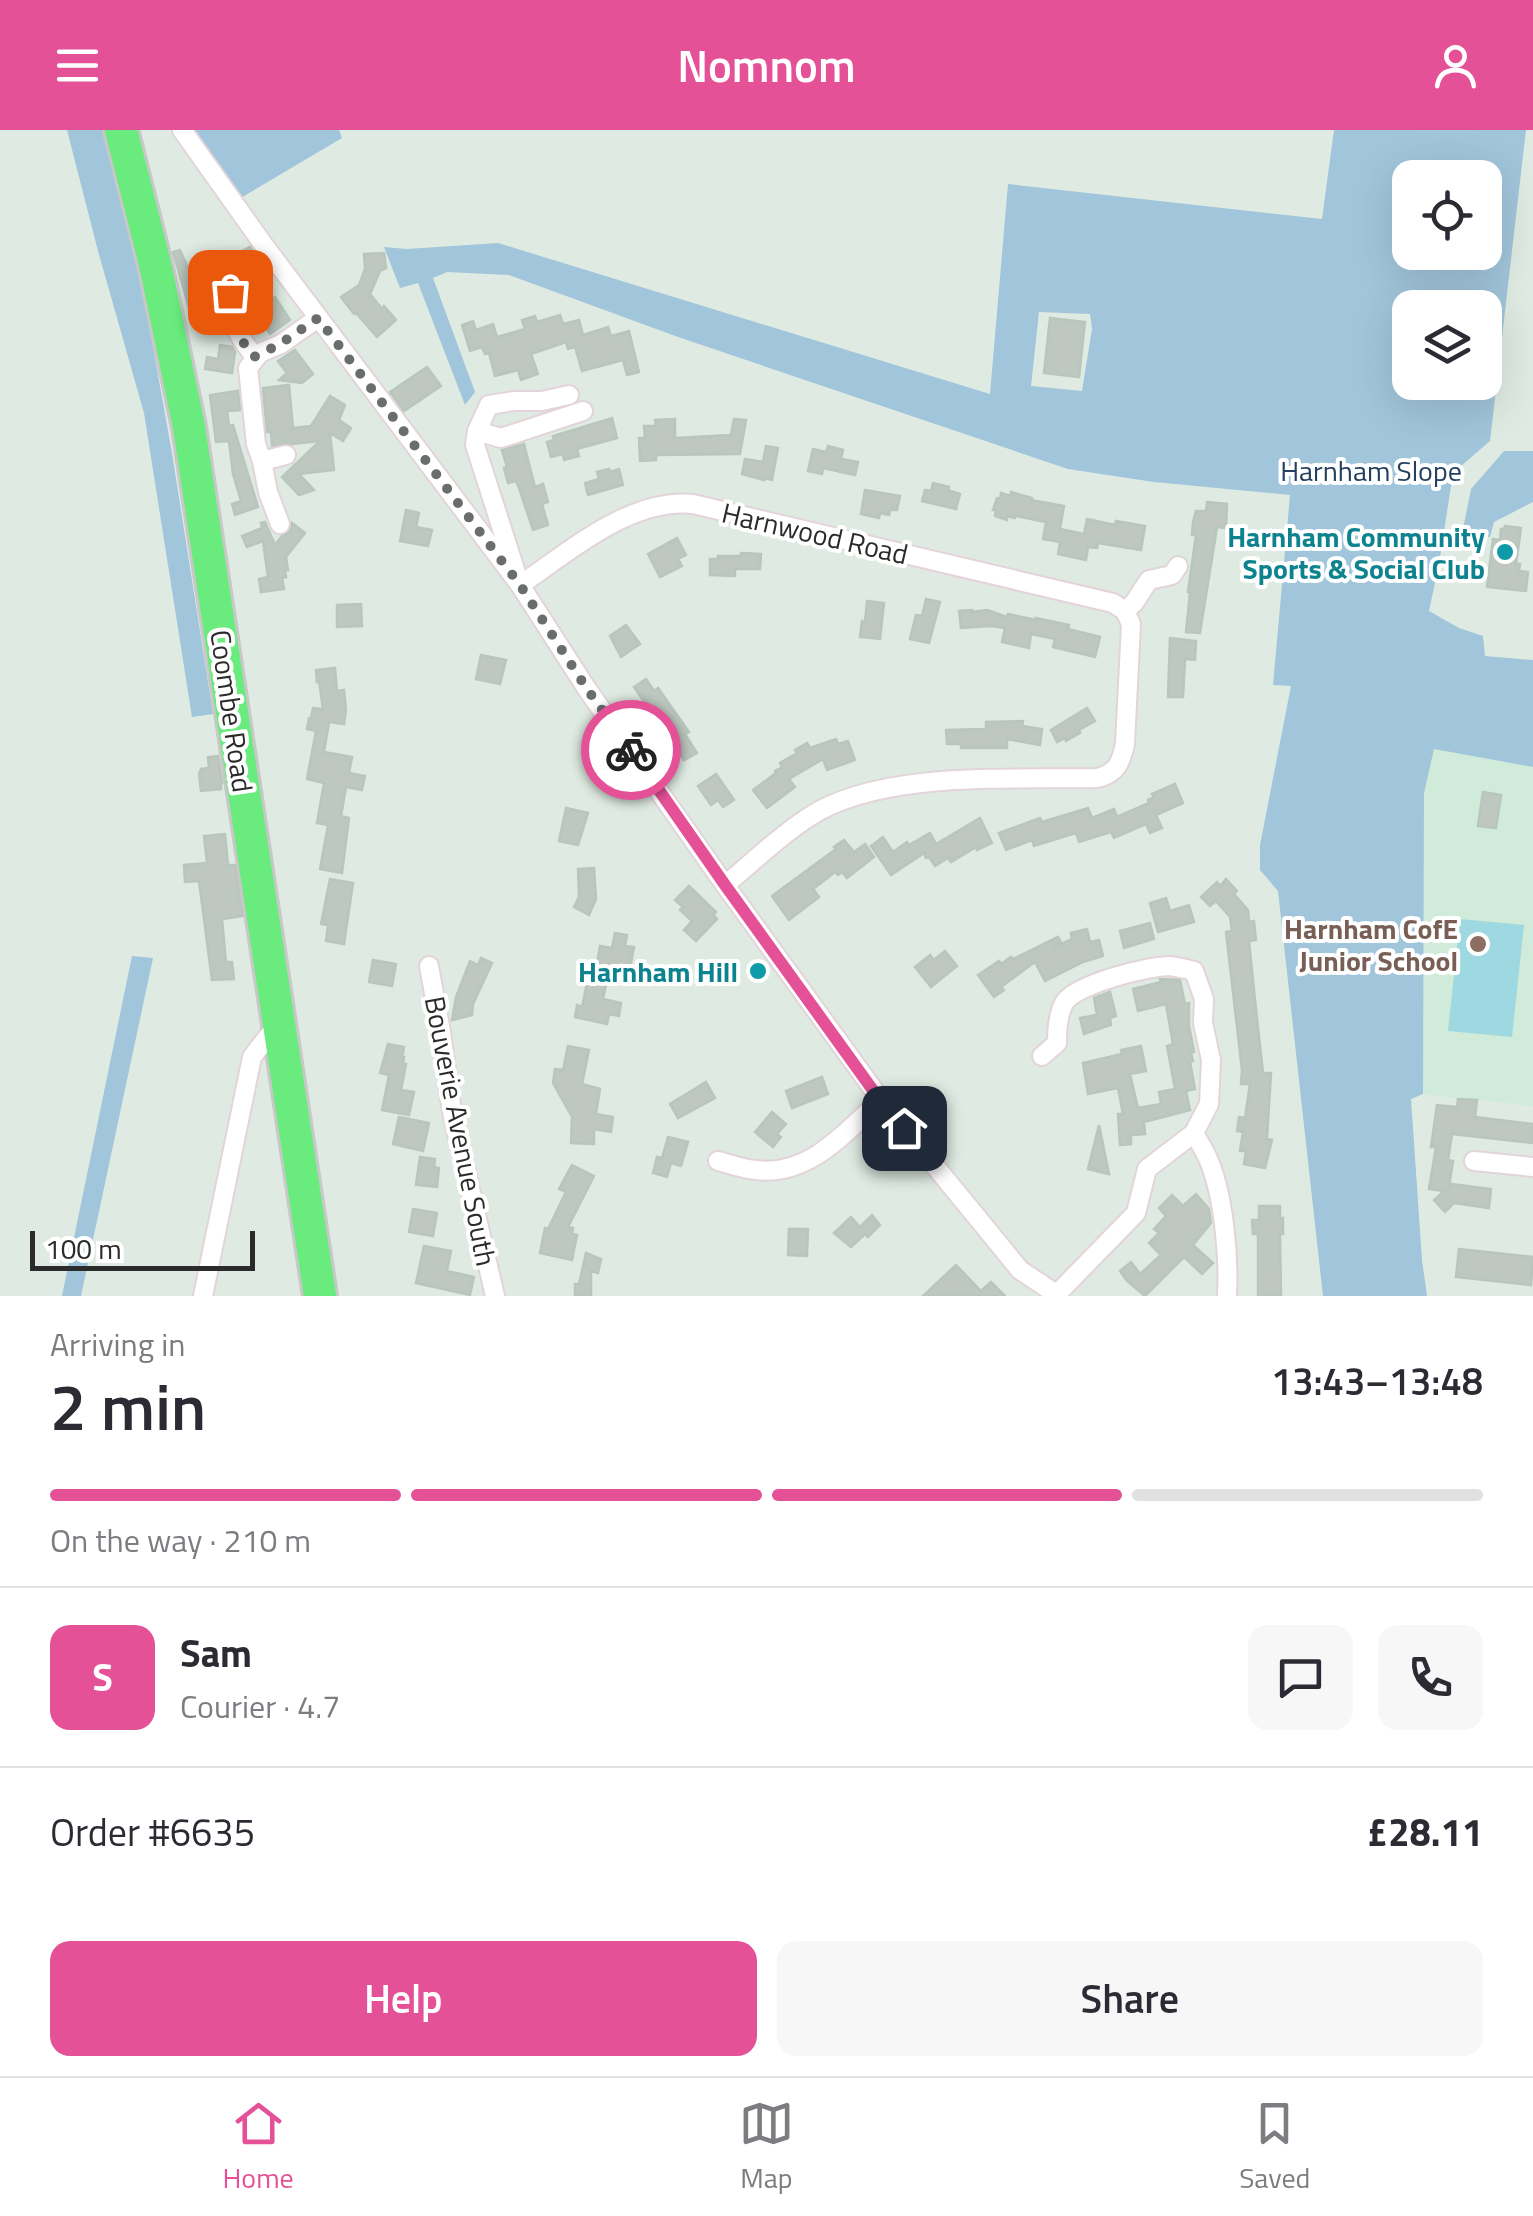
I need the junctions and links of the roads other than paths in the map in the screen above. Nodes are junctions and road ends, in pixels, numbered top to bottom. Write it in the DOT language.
graph roads {
  1 [pos="122,130"];
  2 [pos="182,130"];
  3 [pos="227,293"];
  4 [pos="318,318"];
  5 [pos="254,357"];
  6 [pos="569,394"];
  7 [pos="584,412"];
  8 [pos="477,430"];
  9 [pos="286,455"];
  10 [pos="262,461"];
  11 [pos="280,524"];
  12 [pos="1178,566"];
  13 [pos="520,585"];
  14 [pos="1125,611"];
  15 [pos="725,885"];
  16 [pos="428,966"];
  17 [pos="279,1024"];
  18 [pos="1042,1056"];
  19 [pos="880,1100"];
  20 [pos="1194,1132"];
  21 [pos="718,1160"];
  22 [pos="1474,1160"];
  23 [pos="1533,1167"];
  24 [pos="1058,1295"];
  25 [pos="203,1296"];
  26 [pos="320,1296"];
  27 [pos="495,1296"];
  28 [pos="1228,1296"];
  1 -- 17 [label="highway, Coombe Road"];
  2 -- 4 [label="street"];
  3 -- 5 [label="street"];
  4 -- 5 [label="street"];
  4 -- 13 [label="street"];
  5 -- 10 [label="street"];
  6 -- 8 [label="street"];
  7 -- 8 [label="street"];
  8 -- 13 [label="street"];
  9 -- 10 [label="street"];
  10 -- 11 [label="street"];
  12 -- 14 [label="street"];
  13 -- 14 [label="street, Harnwood Road"];
  13 -- 15 [label="street"];
  14 -- 15 [label="street"];
  15 -- 19 [label="street"];
  16 -- 27 [label="street, Bouverie Avenue South"];
  17 -- 25 [label="street"];
  17 -- 26 [label="highway, Coombe Road"];
  18 -- 20 [label="street"];
  19 -- 21 [label="street"];
  19 -- 24 [label="street"];
  20 -- 24 [label="street"];
  20 -- 28 [label="street"];
  22 -- 23 [label="street"];
}
